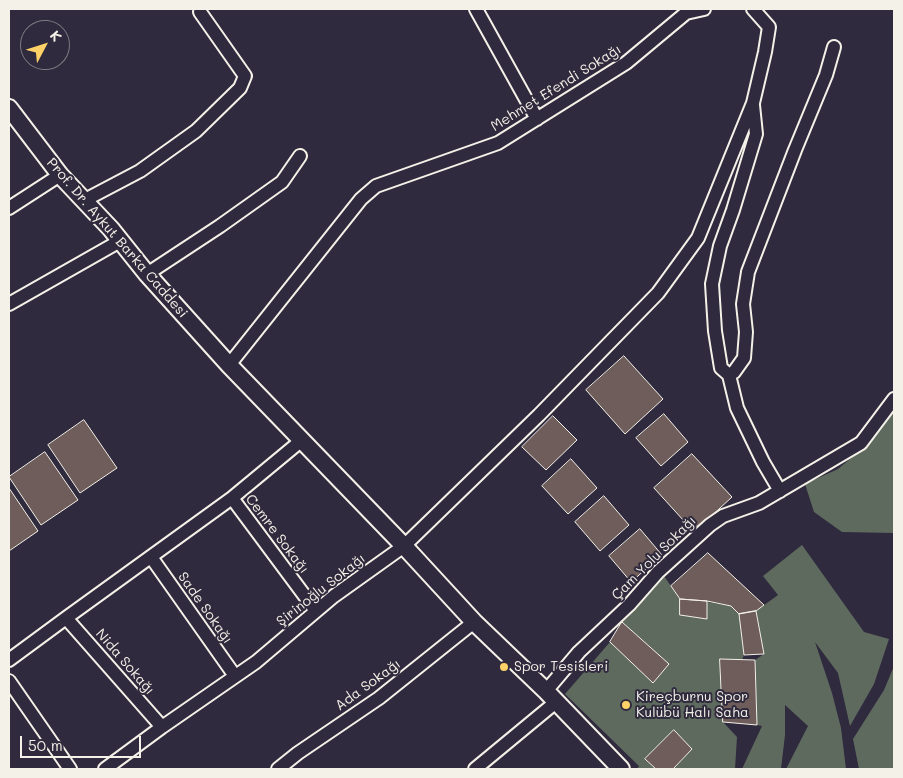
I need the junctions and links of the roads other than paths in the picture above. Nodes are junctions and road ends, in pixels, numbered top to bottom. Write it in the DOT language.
graph roads {
  1 [pos="476,9"];
  2 [pos="704,9"];
  3 [pos="753,9"];
  4 [pos="680,11"];
  5 [pos="200,12"];
  6 [pos="834,47"];
  7 [pos="753,103"];
  8 [pos="9,108"];
  9 [pos="537,119"];
  10 [pos="300,156"];
  11 [pos="60,175"];
  12 [pos="83,201"];
  13 [pos="9,208"];
  14 [pos="120,240"];
  15 [pos="147,274"];
  16 [pos="9,304"];
  17 [pos="229,365"];
  18 [pos="729,375"];
  19 [pos="894,399"];
  20 [pos="302,440"];
  21 [pos="780,491"];
  22 [pos="232,498"];
  23 [pos="404,546"];
  24 [pos="151,557"];
  25 [pos="316,611"];
  26 [pos="66,618"];
  27 [pos="474,622"];
  28 [pos="9,660"];
  29 [pos="235,676"];
  30 [pos="9,682"];
  31 [pos="551,697"];
  32 [pos="162,727"];
  33 [pos="70,769"];
  34 [pos="105,769"];
  35 [pos="278,769"];
  36 [pos="475,769"];
  37 [pos="621,769"];
  1 -- 9 [label="street"];
  2 -- 4 [label="street, Mehmet Efendi Sokağı"];
  3 -- 7 [label="street"];
  4 -- 9 [label="street, Mehmet Efendi Sokağı"];
  5 -- 12 [label="street"];
  6 -- 18 [label="street"];
  7 -- 18 [label="street"];
  7 -- 23 [label="street, Şirinoğlu Sokağı"];
  8 -- 11 [label="street, Prof. Dr. Aykut Barka Caddesi"];
  9 -- 17 [label="street, Mehmet Efendi Sokağı"];
  10 -- 15 [label="street"];
  11 -- 12 [label="street, Prof. Dr. Aykut Barka Caddesi"];
  11 -- 13 [label="street"];
  12 -- 14 [label="street, Prof. Dr. Aykut Barka Caddesi"];
  14 -- 15 [label="street, Prof. Dr. Aykut Barka Caddesi"];
  14 -- 16 [label="street"];
  15 -- 17 [label="street, Prof. Dr. Aykut Barka Caddesi"];
  17 -- 20 [label="street, Prof. Dr. Aykut Barka Caddesi"];
  18 -- 21 [label="street"];
  19 -- 21 [label="street, Çam Yolu Sokağı"];
  20 -- 22 [label="street"];
  20 -- 23 [label="street, Prof. Dr. Aykut Barka Caddesi"];
  21 -- 31 [label="street, Çam Yolu Sokağı"];
  22 -- 24 [label="street"];
  22 -- 25 [label="street, Cemre Sokağı"];
  23 -- 25 [label="street, Şirinoğlu Sokağı"];
  23 -- 27 [label="street, Prof. Dr. Aykut Barka Caddesi"];
  24 -- 26 [label="street"];
  24 -- 29 [label="street, Sade Sokağı"];
  25 -- 29 [label="street, Şirinoğlu Sokağı"];
  26 -- 28 [label="street"];
  26 -- 32 [label="street, Nida Sokağı"];
  27 -- 31 [label="street, Prof. Dr. Aykut Barka Caddesi"];
  27 -- 35 [label="street, Ada Sokağı"];
  29 -- 32 [label="street, Şirinoğlu Sokağı"];
  30 -- 33 [label="street"];
  31 -- 36 [label="street, Çam Yolu Sokağı"];
  31 -- 37 [label="street, Prof. Dr. Aykut Barka Caddesi"];
  32 -- 34 [label="street, Şirinoğlu Sokağı"];
}
